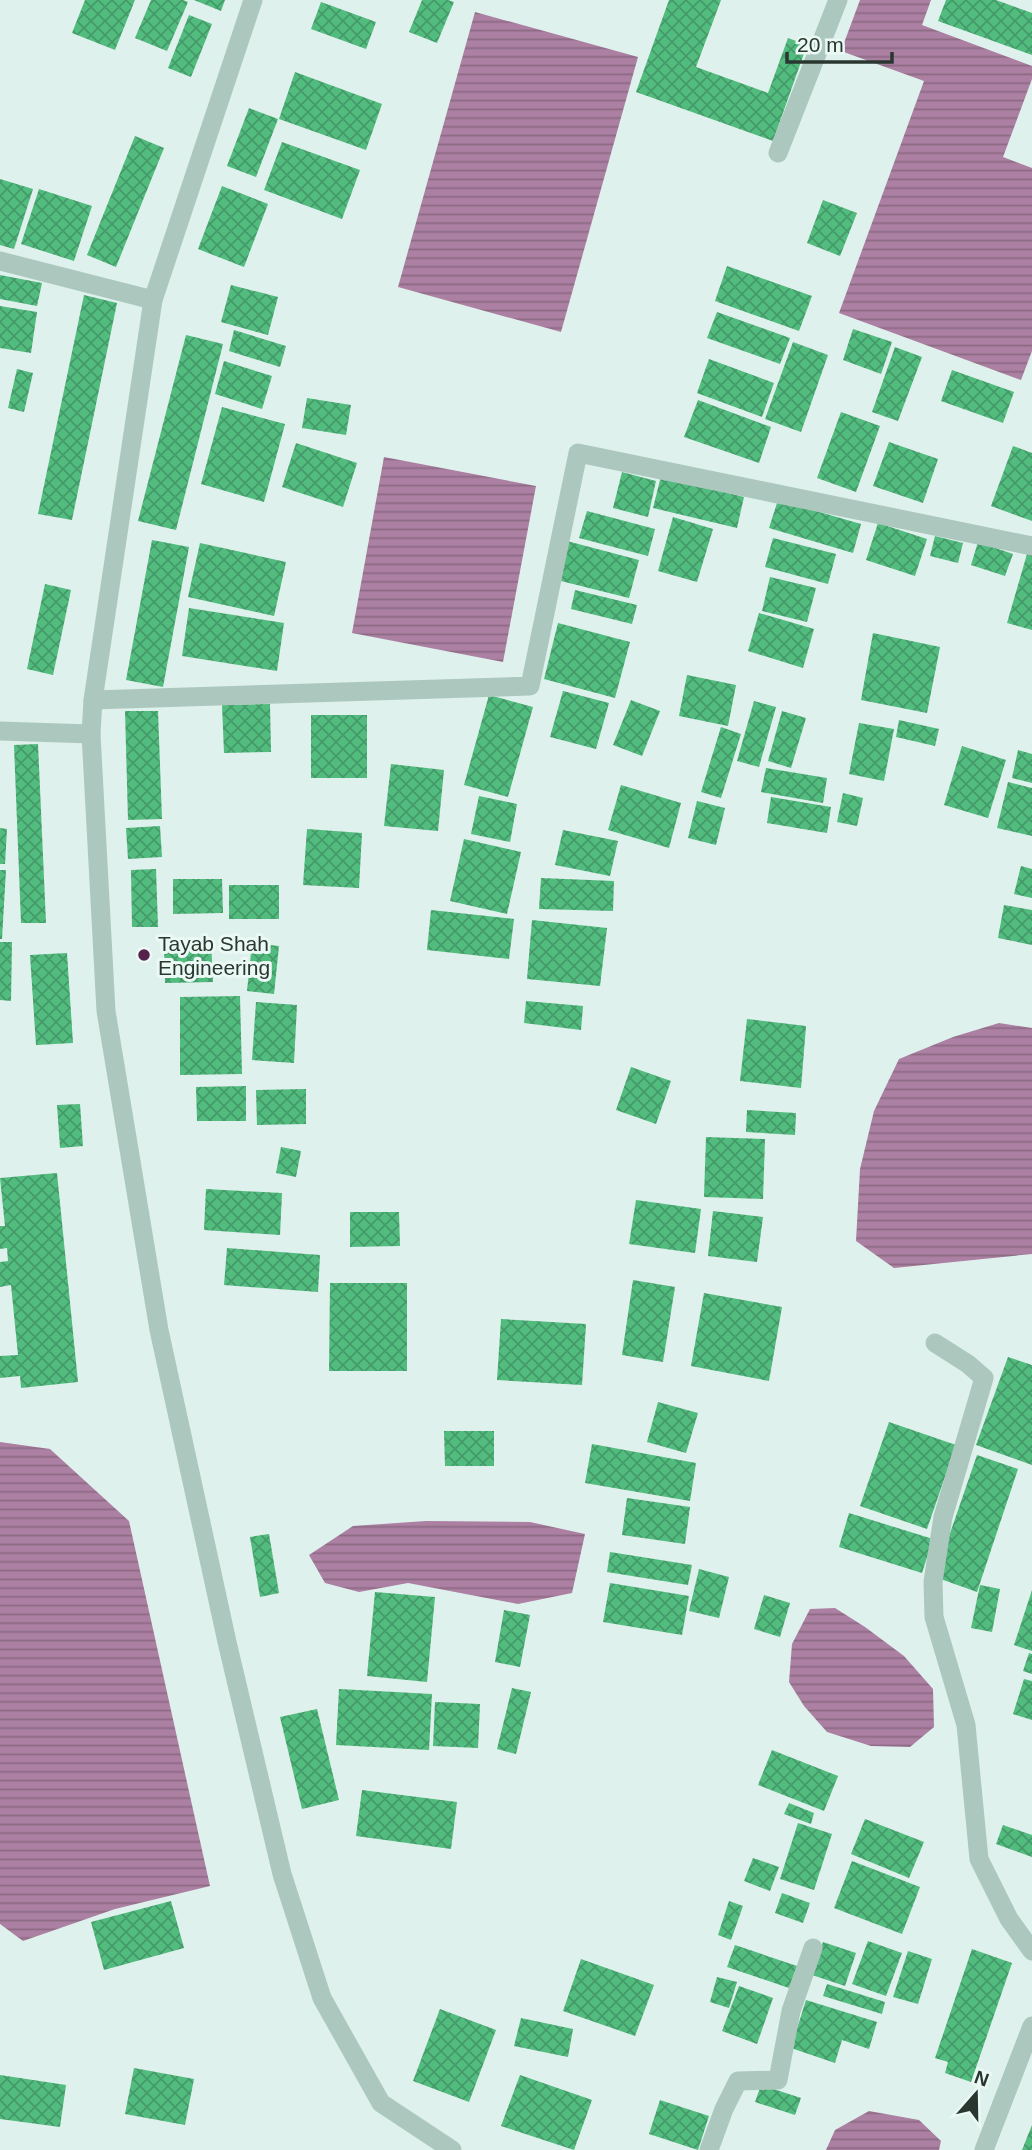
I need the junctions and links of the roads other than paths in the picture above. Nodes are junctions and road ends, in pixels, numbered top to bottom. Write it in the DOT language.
graph roads {
  1 [pos="253,0"];
  2 [pos="838,0"];
  3 [pos="778,153"];
  4 [pos="0,261"];
  5 [pos="153,300"];
  6 [pos="1032,547"];
  7 [pos="93,700"];
  8 [pos="0,731"];
  9 [pos="91,734"];
  10 [pos="935,1343"];
  11 [pos="813,1948"];
  12 [pos="1032,1951"];
  13 [pos="1032,2026"];
  14 [pos="452,2150"];
  15 [pos="709,2150"];
  16 [pos="985,2150"];
  1 -- 5 [label="street"];
  2 -- 3 [label="street"];
  4 -- 5 [label="street"];
  5 -- 7 [label="street"];
  6 -- 7 [label="street"];
  7 -- 9 [label="street"];
  8 -- 9 [label="street"];
  9 -- 14 [label="street"];
  10 -- 12 [label="street"];
  11 -- 15 [label="street"];
  13 -- 16 [label="street"];
}
